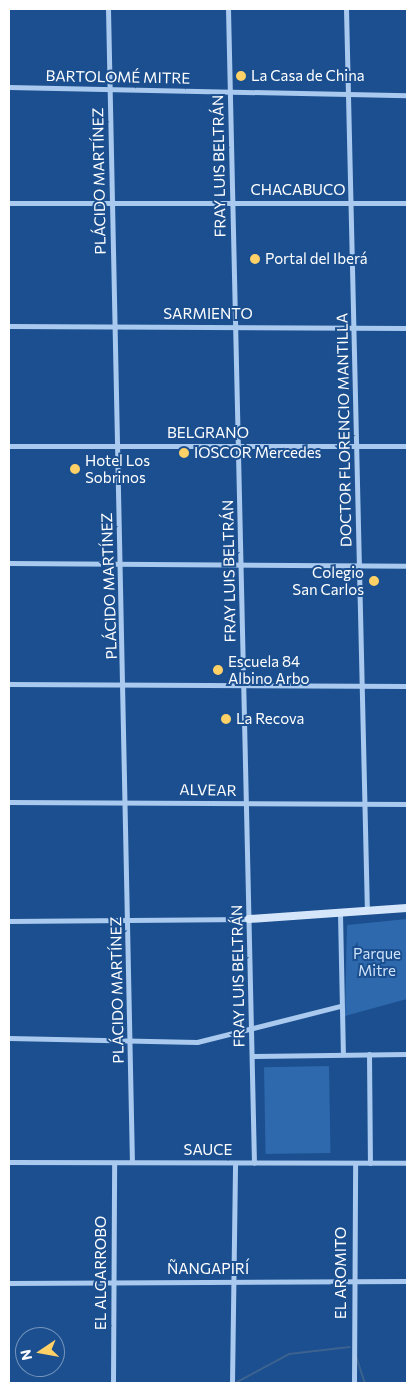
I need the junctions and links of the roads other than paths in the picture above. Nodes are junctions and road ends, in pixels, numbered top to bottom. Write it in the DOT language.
graph roads {
  1 [pos="108,9"];
  2 [pos="228,9"];
  3 [pos="346,9"];
  4 [pos="9,87"];
  5 [pos="109,89"];
  6 [pos="230,91"];
  7 [pos="348,94"];
  8 [pos="407,95"];
  9 [pos="9,203"];
  10 [pos="112,203"];
  11 [pos="233,203"];
  12 [pos="351,203"];
  13 [pos="407,203"];
  14 [pos="9,326"];
  15 [pos="114,326"];
  16 [pos="235,327"];
  17 [pos="354,328"];
  18 [pos="407,328"];
  19 [pos="9,446"];
  20 [pos="116,446"];
  21 [pos="238,446"];
  22 [pos="356,446"];
  23 [pos="407,446"];
  24 [pos="9,563"];
  25 [pos="121,564"];
  26 [pos="241,565"];
  27 [pos="359,566"];
  28 [pos="407,566"];
  29 [pos="9,684"];
  30 [pos="125,684"];
  31 [pos="244,685"];
  32 [pos="362,685"];
  33 [pos="407,686"];
  34 [pos="9,802"];
  35 [pos="127,802"];
  36 [pos="246,803"];
  37 [pos="365,804"];
  38 [pos="407,804"];
  39 [pos="407,908"];
  40 [pos="367,911"];
  41 [pos="340,914"];
  42 [pos="249,919"];
  43 [pos="9,921"];
  44 [pos="129,922"];
  45 [pos="340,1006"];
  46 [pos="252,1028"];
  47 [pos="9,1038"];
  48 [pos="130,1041"];
  49 [pos="343,1054"];
  50 [pos="369,1054"];
  51 [pos="407,1054"];
  52 [pos="252,1056"];
  53 [pos="9,1162"];
  54 [pos="132,1162"];
  55 [pos="114,1163"];
  56 [pos="235,1163"];
  57 [pos="254,1163"];
  58 [pos="355,1163"];
  59 [pos="370,1163"];
  60 [pos="407,1163"];
  61 [pos="353,1281"];
  62 [pos="407,1281"];
  63 [pos="114,1282"];
  64 [pos="234,1282"];
  65 [pos="9,1283"];
  66 [pos="113,1383"];
  67 [pos="232,1383"];
  68 [pos="354,1383"];
  1 -- 5 [label="street, PLÁCIDO MARTÍNEZ"];
  2 -- 6 [label="street, FRAY LUIS BELTRÁN"];
  3 -- 7 [label="street, DOCTOR FLORENCIO MANTILLA"];
  4 -- 5 [label="street, BARTOLOMÉ MITRE"];
  5 -- 6 [label="street, BARTOLOMÉ MITRE"];
  5 -- 10 [label="street, PLÁCIDO MARTÍNEZ"];
  6 -- 7 [label="street, BARTOLOMÉ MITRE"];
  6 -- 11 [label="street, FRAY LUIS BELTRÁN"];
  7 -- 8 [label="street, BARTOLOMÉ MITRE"];
  7 -- 12 [label="street, DOCTOR FLORENCIO MANTILLA"];
  9 -- 10 [label="street, CHACABUCO"];
  10 -- 11 [label="street, CHACABUCO"];
  10 -- 15 [label="street, PLÁCIDO MARTÍNEZ"];
  11 -- 12 [label="street, CHACABUCO"];
  11 -- 16 [label="street, FRAY LUIS BELTRÁN"];
  12 -- 13 [label="street, CHACABUCO"];
  12 -- 17 [label="street, DOCTOR FLORENCIO MANTILLA"];
  14 -- 15 [label="street, SARMIENTO"];
  15 -- 16 [label="street, SARMIENTO"];
  15 -- 20 [label="street, PLÁCIDO MARTÍNEZ"];
  16 -- 17 [label="street, SARMIENTO"];
  16 -- 21 [label="street, FRAY LUIS BELTRÁN"];
  17 -- 18 [label="street, SARMIENTO"];
  17 -- 22 [label="street, DOCTOR FLORENCIO MANTILLA"];
  19 -- 20 [label="street, BELGRANO"];
  20 -- 21 [label="street, BELGRANO"];
  20 -- 25 [label="street, PLÁCIDO MARTÍNEZ"];
  21 -- 22 [label="street, BELGRANO"];
  21 -- 26 [label="street, FRAY LUIS BELTRÁN"];
  22 -- 23 [label="street, BELGRANO"];
  22 -- 27 [label="street, DOCTOR FLORENCIO MANTILLA"];
  24 -- 25 [label="street"];
  25 -- 26 [label="street"];
  25 -- 30 [label="street, PLÁCIDO MARTÍNEZ"];
  26 -- 27 [label="street"];
  26 -- 31 [label="street, FRAY LUIS BELTRÁN"];
  27 -- 28 [label="street"];
  27 -- 32 [label="street, DOCTOR FLORENCIO MANTILLA"];
  29 -- 30 [label="street"];
  30 -- 31 [label="street"];
  30 -- 35 [label="street, PLÁCIDO MARTÍNEZ"];
  31 -- 32 [label="street"];
  31 -- 36 [label="street, FRAY LUIS BELTRÁN"];
  32 -- 33 [label="street"];
  32 -- 37 [label="street, DOCTOR FLORENCIO MANTILLA"];
  34 -- 35 [label="street, ALVEAR"];
  35 -- 36 [label="street, ALVEAR"];
  35 -- 44 [label="street, PLÁCIDO MARTÍNEZ"];
  36 -- 37 [label="street, ALVEAR"];
  36 -- 42 [label="street, FRAY LUIS BELTRÁN"];
  37 -- 38 [label="street, ALVEAR"];
  37 -- 40 [label="street, DOCTOR FLORENCIO MANTILLA"];
  39 -- 40 [label="main road"];
  40 -- 41 [label="main road"];
  41 -- 42 [label="main road"];
  41 -- 45 [label="street"];
  42 -- 44 [label="street"];
  42 -- 46 [label="street, FRAY LUIS BELTRÁN"];
  43 -- 44 [label="street"];
  44 -- 48 [label="street, PLÁCIDO MARTÍNEZ"];
  45 -- 46 [label="street"];
  45 -- 49 [label="street"];
  46 -- 48 [label="street"];
  46 -- 52 [label="street, FRAY LUIS BELTRÁN"];
  47 -- 48 [label="street"];
  48 -- 54 [label="street, PLÁCIDO MARTÍNEZ"];
  49 -- 50 [label="street"];
  49 -- 52 [label="street"];
  50 -- 51 [label="street"];
  50 -- 59 [label="street"];
  52 -- 57 [label="street, FRAY LUIS BELTRÁN"];
  53 -- 55 [label="street, SAUCE"];
  54 -- 55 [label="street, SAUCE"];
  54 -- 56 [label="street, SAUCE"];
  55 -- 63 [label="street, EL ALGARROBO"];
  56 -- 57 [label="street, SAUCE"];
  56 -- 64 [label="street"];
  57 -- 58 [label="street, SAUCE"];
  58 -- 59 [label="street, SAUCE"];
  58 -- 61 [label="street, EL AROMITO"];
  59 -- 60 [label="street, SAUCE"];
  61 -- 62 [label="street, ÑANGAPIRÍ"];
  61 -- 64 [label="street, ÑANGAPIRÍ"];
  61 -- 68 [label="street, EL AROMITO"];
  63 -- 64 [label="street, ÑANGAPIRÍ"];
  63 -- 65 [label="street, ÑANGAPIRÍ"];
  63 -- 66 [label="street, EL ALGARROBO"];
  64 -- 67 [label="street"];
}
